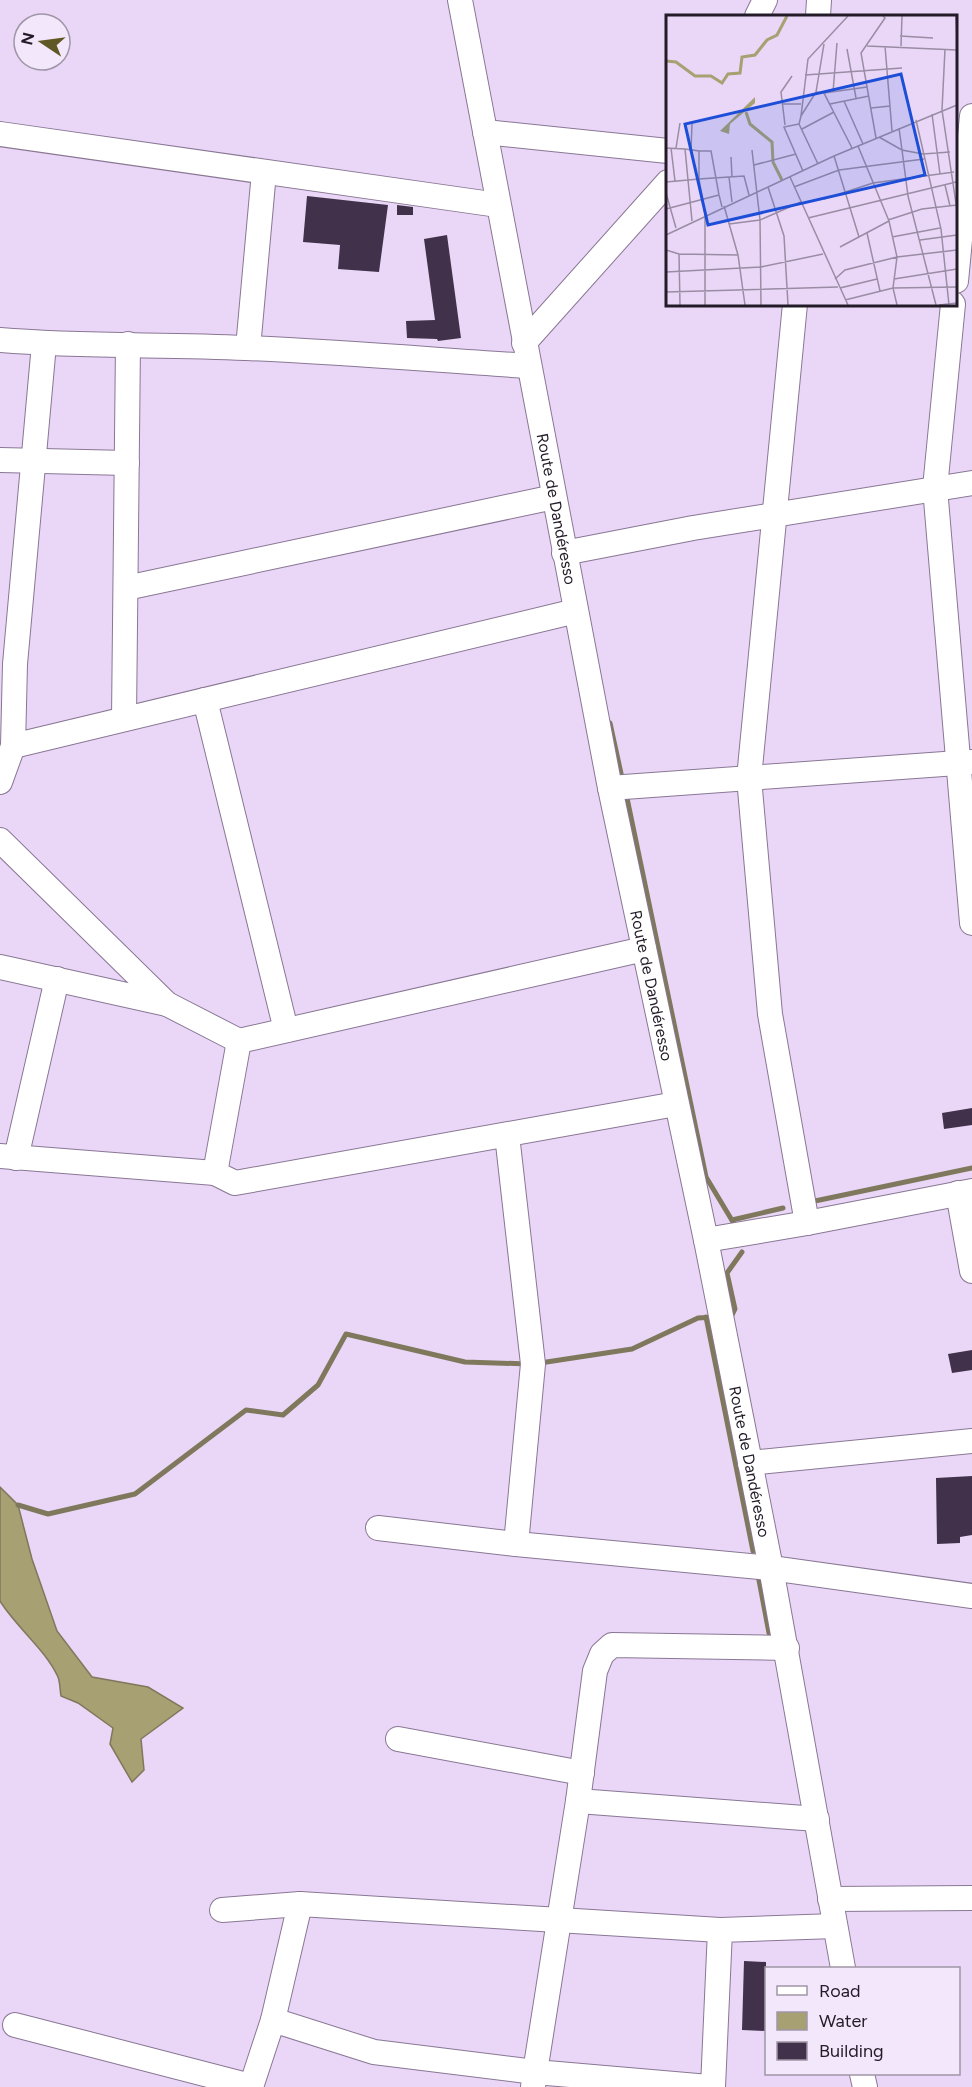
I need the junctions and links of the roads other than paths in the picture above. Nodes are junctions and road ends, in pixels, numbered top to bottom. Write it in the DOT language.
graph roads {
  1 [pos="460,0"];
  2 [pos="765,0"];
  3 [pos="819,0"];
  4 [pos="758,15"];
  5 [pos="818,15"];
  6 [pos="972,116"];
  7 [pos="484,132"];
  8 [pos="0,134"];
  9 [pos="666,151"];
  10 [pos="264,172"];
  11 [pos="964,178"];
  12 [pos="666,184"];
  13 [pos="498,205"];
  14 [pos="957,268"];
  15 [pos="795,306"];
  16 [pos="953,306"];
  17 [pos="0,340"];
  18 [pos="44,344"];
  19 [pos="128,344"];
  20 [pos="248,348"];
  21 [pos="527,354"];
  22 [pos="0,460"];
  23 [pos="34,461"];
  24 [pos="127,463"];
  25 [pos="972,483"];
  26 [pos="935,488"];
  27 [pos="554,497"];
  28 [pos="776,514"];
  29 [pos="564,553"];
  30 [pos="126,588"];
  31 [pos="576,611"];
  32 [pos="8,662"];
  33 [pos="205,700"];
  34 [pos="124,719"];
  35 [pos="13,746"];
  36 [pos="965,763"];
  37 [pos="749,778"];
  38 [pos="0,782"];
  39 [pos="610,788"];
  40 [pos="0,840"];
  41 [pos="972,923"];
  42 [pos="644,949"];
  43 [pos="0,967"];
  44 [pos="57,979"];
  45 [pos="167,1004"];
  46 [pos="286,1030"];
  47 [pos="239,1041"];
  48 [pos="676,1104"];
  49 [pos="507,1135"];
  50 [pos="8,1157"];
  51 [pos="215,1173"];
  52 [pos="965,1192"];
  53 [pos="807,1223"];
  54 [pos="706,1240"];
  55 [pos="972,1271"];
  56 [pos="972,1441"];
  57 [pos="750,1463"];
  58 [pos="378,1528"];
  59 [pos="516,1544"];
  60 [pos="771,1568"];
  61 [pos="972,1596"];
  62 [pos="787,1648"];
  63 [pos="398,1739"];
  64 [pos="582,1773"];
  65 [pos="578,1801"];
  66 [pos="817,1819"];
  67 [pos="972,1898"];
  68 [pos="830,1899"];
  69 [pos="300,1904"];
  70 [pos="222,1910"];
  71 [pos="559,1920"];
  72 [pos="835,1926"];
  73 [pos="720,1930"];
  74 [pos="843,1967"];
  75 [pos="273,2020"];
  76 [pos="15,2025"];
  77 [pos="534,2080"];
  78 [pos="251,2086"];
  79 [pos="711,2087"];
  1 -- 7 [label="street, Route de Dandéresso"];
  2 -- 4 [label="street"];
  3 -- 5 [label="street"];
  6 -- 11 [label="street"];
  7 -- 9 [label="street"];
  7 -- 13 [label="street, Route de Dandéresso"];
  8 -- 10 [label="street"];
  10 -- 13 [label="street"];
  10 -- 20 [label="street"];
  11 -- 14 [label="street"];
  12 -- 21 [label="street"];
  13 -- 21 [label="street, Route de Dandéresso"];
  15 -- 28 [label="street"];
  16 -- 26 [label="street"];
  17 -- 18 [label="street"];
  18 -- 19 [label="street"];
  18 -- 23 [label="street"];
  19 -- 20 [label="street"];
  19 -- 24 [label="street"];
  20 -- 21 [label="street"];
  21 -- 27 [label="street, Route de Dandéresso"];
  22 -- 23 [label="street"];
  23 -- 24 [label="street"];
  23 -- 32 [label="street"];
  24 -- 30 [label="street"];
  25 -- 26 [label="street"];
  26 -- 28 [label="street"];
  26 -- 36 [label="street"];
  27 -- 29 [label="street, Route de Dandéresso"];
  27 -- 30 [label="street"];
  28 -- 29 [label="street"];
  28 -- 37 [label="street"];
  29 -- 31 [label="street, Route de Dandéresso"];
  30 -- 34 [label="street"];
  31 -- 33 [label="street"];
  31 -- 39 [label="street, Route de Dandéresso"];
  32 -- 35 [label="street"];
  33 -- 34 [label="street"];
  33 -- 46 [label="street"];
  34 -- 35 [label="street"];
  35 -- 38 [label="street"];
  36 -- 37 [label="street"];
  36 -- 41 [label="street"];
  37 -- 39 [label="street"];
  37 -- 53 [label="street"];
  39 -- 42 [label="street, Route de Dandéresso"];
  40 -- 45 [label="street"];
  42 -- 46 [label="street"];
  42 -- 48 [label="street, Route de Dandéresso"];
  43 -- 44 [label="street"];
  44 -- 45 [label="street"];
  44 -- 50 [label="street"];
  45 -- 47 [label="street"];
  46 -- 47 [label="street"];
  47 -- 51 [label="street"];
  48 -- 49 [label="street"];
  48 -- 54 [label="street, Route de Dandéresso"];
  49 -- 51 [label="street"];
  49 -- 59 [label="street"];
  50 -- 51 [label="street"];
  52 -- 53 [label="street"];
  52 -- 55 [label="street"];
  53 -- 54 [label="street"];
  54 -- 57 [label="street, Route de Dandéresso"];
  56 -- 57 [label="street"];
  57 -- 60 [label="street, Route de Dandéresso"];
  58 -- 59 [label="street"];
  59 -- 60 [label="street"];
  60 -- 61 [label="street"];
  60 -- 62 [label="street, Route de Dandéresso"];
  62 -- 64 [label="street"];
  62 -- 66 [label="street, Route de Dandéresso"];
  63 -- 64 [label="street"];
  64 -- 65 [label="street"];
  65 -- 66 [label="street"];
  65 -- 71 [label="street"];
  66 -- 68 [label="street, Route de Dandéresso"];
  67 -- 68 [label="street"];
  68 -- 72 [label="street, Route de Dandéresso"];
  69 -- 70 [label="street"];
  69 -- 71 [label="street"];
  69 -- 75 [label="street"];
  71 -- 73 [label="street"];
  71 -- 77 [label="street"];
  72 -- 73 [label="street"];
  72 -- 74 [label="street, Route de Dandéresso"];
  73 -- 79 [label="street"];
  75 -- 77 [label="street"];
  75 -- 78 [label="street"];
  76 -- 78 [label="street"];
  77 -- 79 [label="street"];
}
